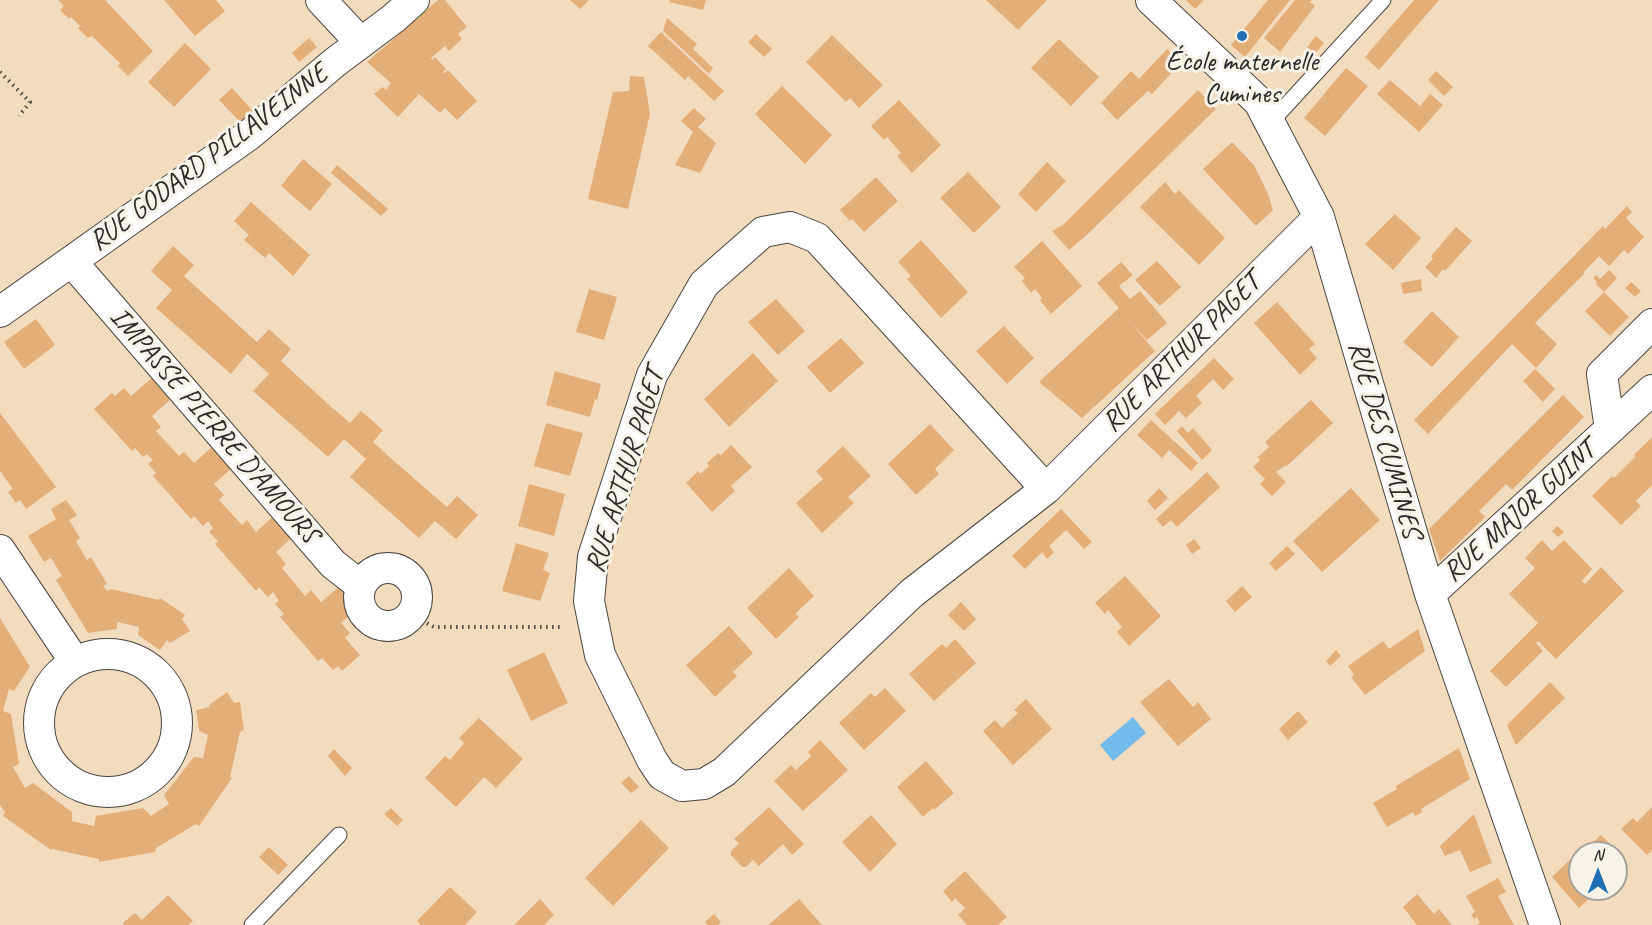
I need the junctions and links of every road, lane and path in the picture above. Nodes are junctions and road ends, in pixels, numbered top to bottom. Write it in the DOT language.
graph roads {
  1 [pos="321,0"];
  2 [pos="414,0"];
  3 [pos="1151,0"];
  4 [pos="1383,0"];
  5 [pos="361,43"];
  6 [pos="0,72"];
  7 [pos="20,116"];
  8 [pos="1270,123"];
  9 [pos="1319,217"];
  10 [pos="72,261"];
  11 [pos="0,312"];
  12 [pos="1652,324"];
  13 [pos="1652,390"];
  14 [pos="1610,429"];
  15 [pos="1046,489"];
  16 [pos="0,550"];
  17 [pos="361,586"];
  18 [pos="1430,594"];
  19 [pos="411,615"];
  20 [pos="594,627"];
  21 [pos="75,662"];
  22 [pos="339,835"];
  23 [pos="252,925"];
  24 [pos="1545,925"];
  1 -- 5 [label="street"];
  2 -- 5 [label="street, RUE GODARD PILLAVEINNE"];
  3 -- 8 [label="street, RUE DES CUMINES"];
  4 -- 8 [label="lane"];
  5 -- 10 [label="street, RUE GODARD PILLAVEINNE"];
  6 -- 7 [label="path"];
  8 -- 9 [label="street, RUE DES CUMINES"];
  9 -- 15 [label="street, RUE ARTHUR PAGET"];
  9 -- 18 [label="street, RUE DES CUMINES"];
  10 -- 11 [label="street, RUE GODARD PILLAVEINNE"];
  10 -- 17 [label="street, IMPASSE PIERRE D'AMOURS"];
  12 -- 14 [label="street, RUE MAJOR GUINT"];
  13 -- 14 [label="street, RUE MAJOR GUINT"];
  14 -- 18 [label="street, RUE MAJOR GUINT"];
  15 -- 20 [label="street, RUE ARTHUR PAGET"];
  15 -- 20 [label="street, RUE ARTHUR PAGET"];
  16 -- 21 [label="street"];
  17 -- 19 [label="street"];
  17 -- 19 [label="street"];
  18 -- 24 [label="street, RUE DES CUMINES"];
  19 -- 20 [label="path"];
  21 -- 21 [label="street"];
  22 -- 23 [label="lane"];
}
